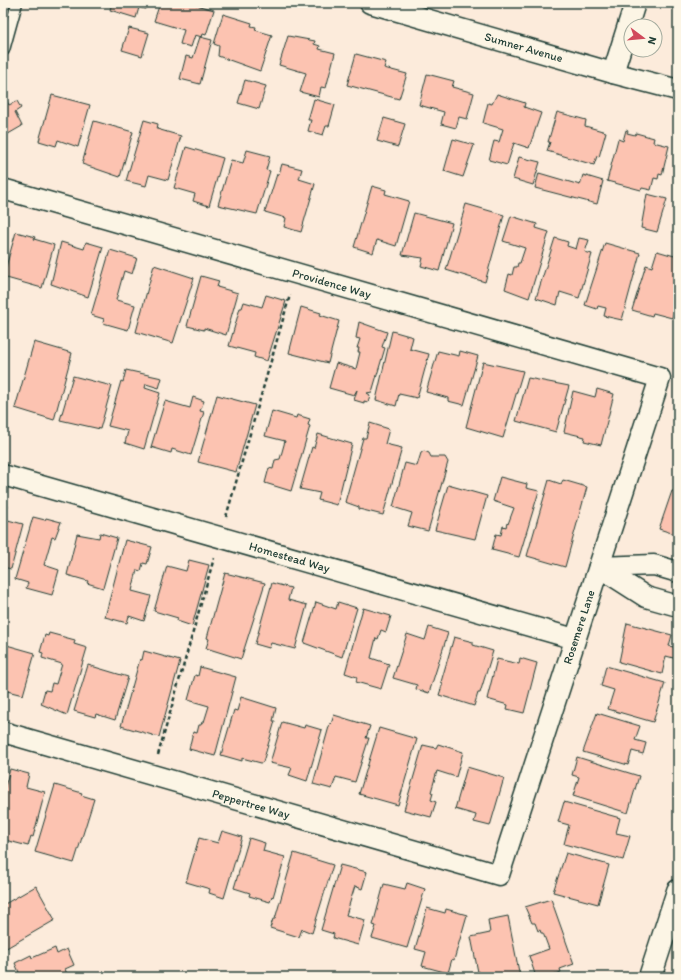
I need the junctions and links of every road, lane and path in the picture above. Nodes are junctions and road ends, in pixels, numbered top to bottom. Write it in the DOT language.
graph roads {
  1 [pos="18,3"];
  2 [pos="370,3"];
  3 [pos="635,3"];
  4 [pos="4,50"];
  5 [pos="612,73"];
  6 [pos="678,90"];
  7 [pos="3,189"];
  8 [pos="660,378"];
  9 [pos="3,475"];
  10 [pos="599,567"];
  11 [pos="678,572"];
  12 [pos="678,606"];
  13 [pos="575,639"];
  14 [pos="3,732"];
  15 [pos="499,875"];
  16 [pos="678,891"];
  17 [pos="650,977"];
  1 -- 4 [label="lane"];
  2 -- 5 [label="street, Sumner Avenue"];
  3 -- 5 [label="street"];
  5 -- 6 [label="street, Sumner Avenue"];
  7 -- 8 [label="street, Providence Way"];
  8 -- 10 [label="street, Rosemere Lane"];
  9 -- 13 [label="street, Homestead Way"];
  10 -- 11 [label="street"];
  10 -- 12 [label="street"];
  10 -- 13 [label="street, Rosemere Lane"];
  13 -- 15 [label="street, Rosemere Lane"];
  14 -- 15 [label="street, Peppertree Way"];
  16 -- 17 [label="street"];
}
